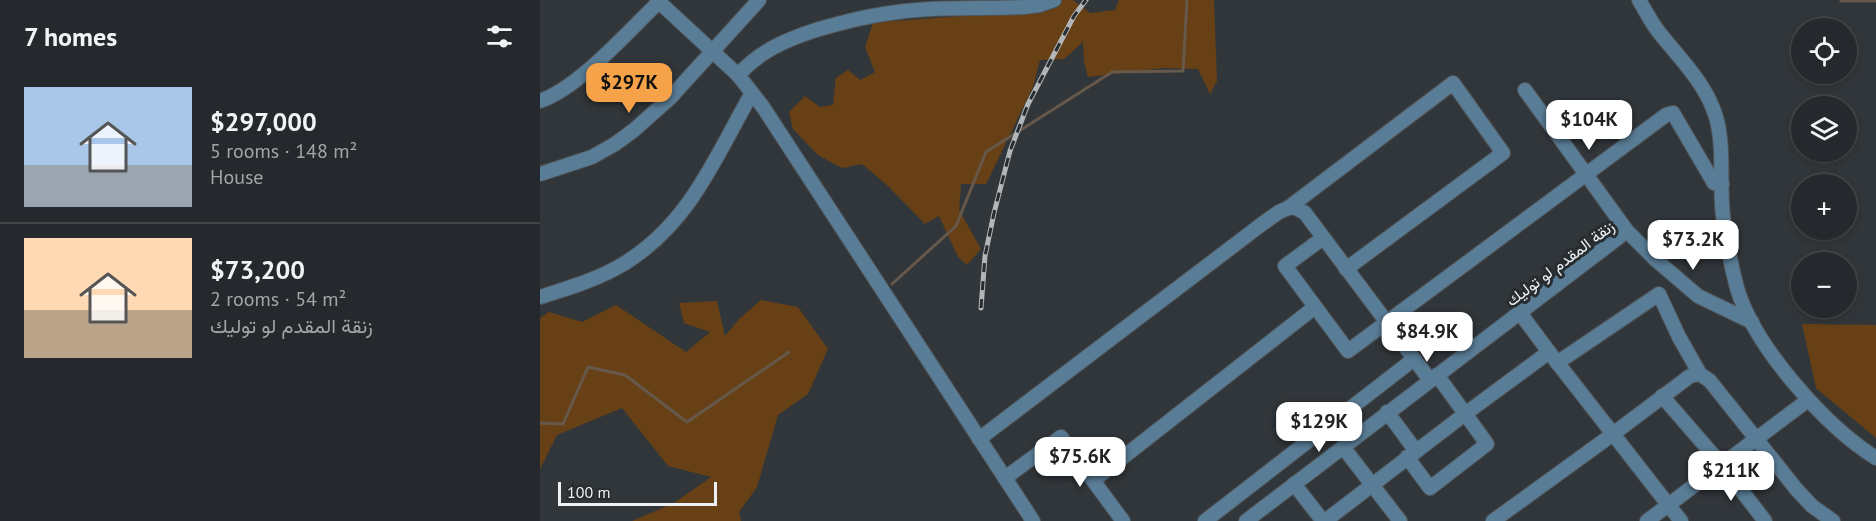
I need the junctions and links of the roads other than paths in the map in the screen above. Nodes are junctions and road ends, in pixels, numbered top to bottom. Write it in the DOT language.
graph roads {
  1 [pos="759,0"];
  2 [pos="1054,0"];
  3 [pos="1639,0"];
  4 [pos="658,1"];
  5 [pos="713,51"];
  6 [pos="738,75"];
  7 [pos="1525,90"];
  8 [pos="752,93"];
  9 [pos="540,101"];
  10 [pos="540,174"];
  11 [pos="1586,174"];
  12 [pos="1722,184"];
  13 [pos="1288,208"];
  14 [pos="1627,231"];
  15 [pos="1323,238"];
  16 [pos="1346,269"];
  17 [pos="540,297"];
  18 [pos="1315,307"];
  19 [pos="1520,313"];
  20 [pos="1752,321"];
  21 [pos="1386,322"];
  22 [pos="1553,358"];
  23 [pos="1414,359"];
  24 [pos="1700,374"];
  25 [pos="1433,378"];
  26 [pos="1662,396"];
  27 [pos="1808,400"];
  28 [pos="1387,412"];
  29 [pos="1465,414"];
  30 [pos="1613,434"];
  31 [pos="1756,438"];
  32 [pos="979,439"];
  33 [pos="1343,447"];
  34 [pos="1412,454"];
  35 [pos="1876,458"];
  36 [pos="1721,464"];
  37 [pos="1005,478"];
  38 [pos="1094,480"];
  39 [pos="1294,484"];
  40 [pos="1372,485"];
  41 [pos="1668,505"];
  42 [pos="1249,520"];
  43 [pos="1328,520"];
  44 [pos="1033,521"];
  45 [pos="1122,521"];
  46 [pos="1205,521"];
  47 [pos="1400,521"];
  48 [pos="1493,521"];
  49 [pos="1647,521"];
  50 [pos="1681,521"];
  51 [pos="1765,521"];
  52 [pos="1833,521"];
  1 -- 5 [label="street"];
  2 -- 6 [label="street"];
  3 -- 12 [label="street"];
  4 -- 5 [label="street"];
  4 -- 9 [label="street"];
  5 -- 6 [label="street"];
  5 -- 10 [label="street"];
  6 -- 8 [label="street"];
  7 -- 11 [label="street"];
  8 -- 17 [label="street"];
  8 -- 32 [label="street"];
  11 -- 12 [label="street"];
  11 -- 14 [label="street"];
  11 -- 21 [label="street"];
  12 -- 20 [label="street"];
  13 -- 15 [label="street"];
  13 -- 16 [label="street"];
  13 -- 32 [label="street"];
  14 -- 19 [label="street, زنقة المقدم لو توليك"];
  14 -- 20 [label="street, زنقة المقدم لو توليك"];
  15 -- 16 [label="street"];
  15 -- 18 [label="street"];
  16 -- 21 [label="street"];
  18 -- 21 [label="street"];
  18 -- 38 [label="street"];
  19 -- 22 [label="street"];
  19 -- 25 [label="street, زنقة المقدم لو توليك"];
  20 -- 27 [label="street"];
  21 -- 23 [label="street"];
  22 -- 24 [label="street"];
  22 -- 29 [label="street"];
  22 -- 30 [label="street"];
  23 -- 25 [label="street"];
  23 -- 46 [label="street"];
  24 -- 26 [label="street"];
  24 -- 31 [label="street"];
  25 -- 28 [label="street, زنقة المقدم لو توليك"];
  25 -- 29 [label="street"];
  26 -- 30 [label="street"];
  26 -- 36 [label="street"];
  27 -- 31 [label="street"];
  27 -- 35 [label="street"];
  28 -- 33 [label="street, زنقة المقدم لو توليك"];
  28 -- 34 [label="street"];
  29 -- 34 [label="street"];
  29 -- 34 [label="street"];
  30 -- 41 [label="street"];
  30 -- 48 [label="street"];
  31 -- 36 [label="street"];
  31 -- 52 [label="street"];
  32 -- 37 [label="street"];
  33 -- 39 [label="street, زنقة المقدم لو توليك"];
  33 -- 40 [label="street"];
  34 -- 40 [label="street"];
  36 -- 41 [label="street"];
  36 -- 51 [label="street"];
  37 -- 38 [label="street"];
  37 -- 44 [label="street"];
  38 -- 45 [label="street"];
  39 -- 42 [label="street, زنقة المقدم لو توليك"];
  39 -- 43 [label="street"];
  40 -- 43 [label="street"];
  40 -- 47 [label="street"];
  41 -- 49 [label="street"];
  41 -- 50 [label="street"];
}
